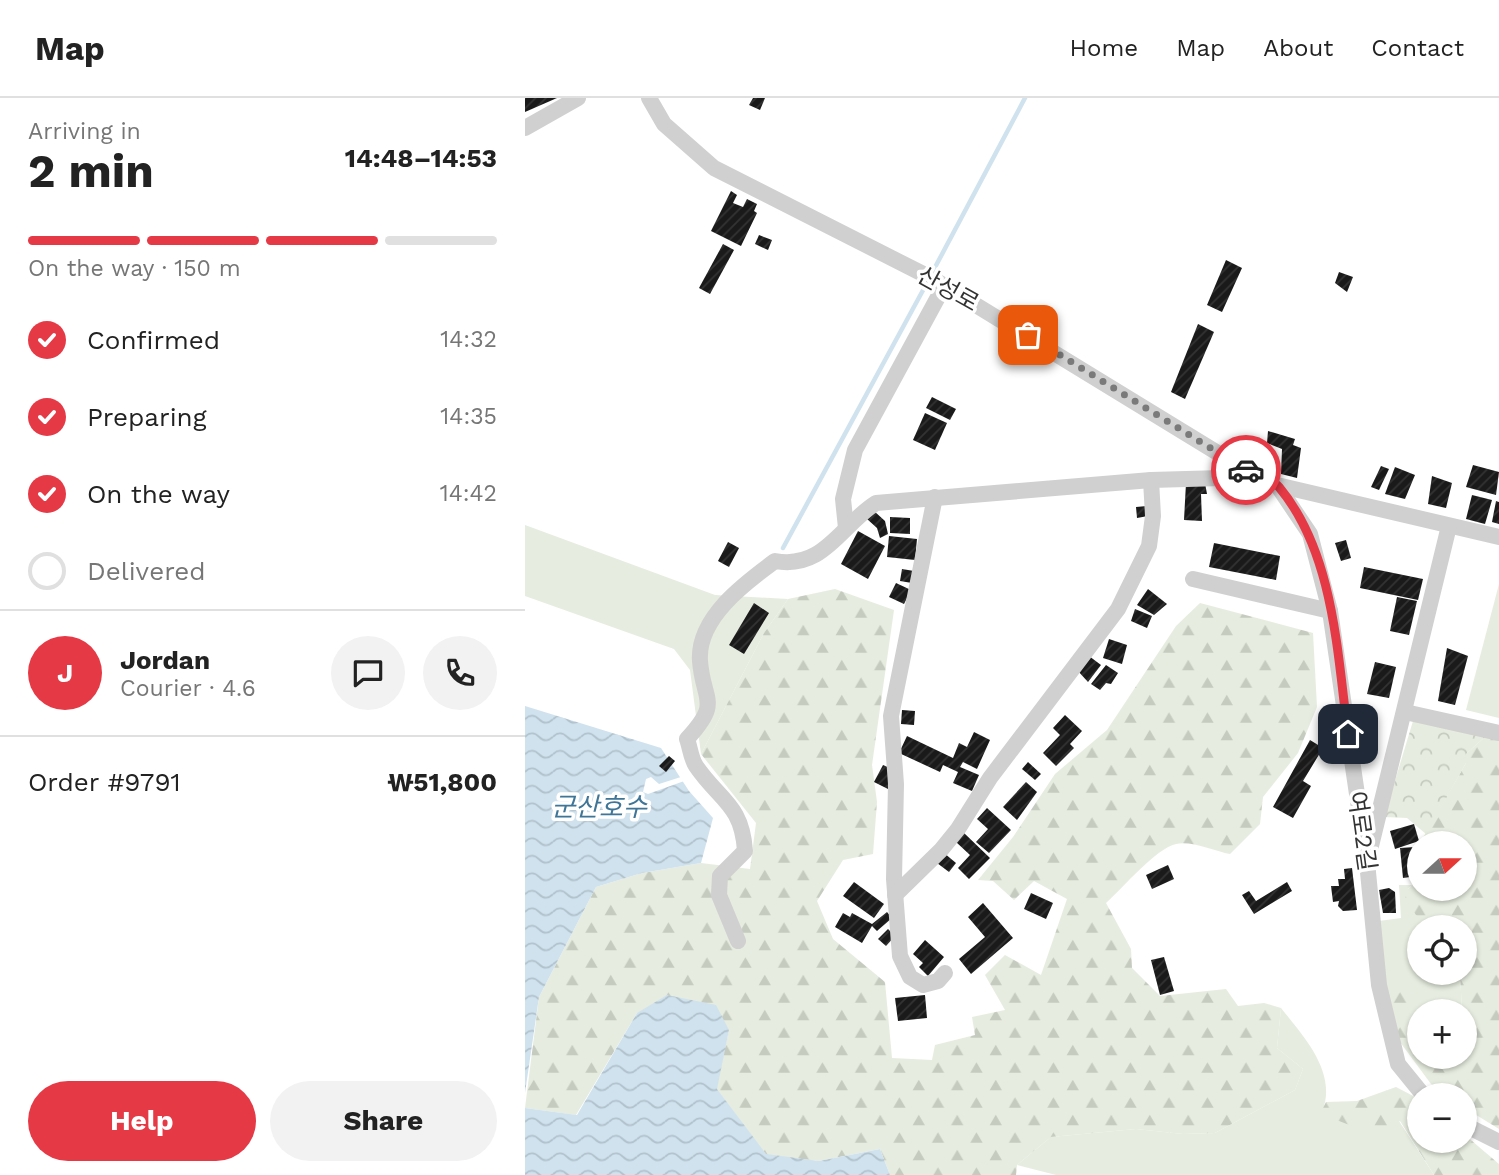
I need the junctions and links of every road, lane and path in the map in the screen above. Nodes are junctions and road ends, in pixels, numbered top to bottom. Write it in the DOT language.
graph roads {
  1 [pos="578,98"];
  2 [pos="649,98"];
  3 [pos="525,128"];
  4 [pos="940,283"];
  5 [pos="1257,477"];
  6 [pos="1151,480"];
  7 [pos="1277,485"];
  8 [pos="935,496"];
  9 [pos="1449,526"];
  10 [pos="846,528"];
  11 [pos="1499,537"];
  12 [pos="1193,579"];
  13 [pos="1330,611"];
  14 [pos="1405,712"];
  15 [pos="1499,733"];
  16 [pos="1367,862"];
  17 [pos="895,895"];
  18 [pos="739,941"];
  19 [pos="945,973"];
  20 [pos="1413,1083"];
  21 [pos="1477,1131"];
  22 [pos="1499,1142"];
  1 -- 3 [label="street"];
  2 -- 4 [label="street, 산성로"];
  4 -- 5 [label="street, 산성로"];
  4 -- 10 [label="street"];
  5 -- 6 [label="street"];
  5 -- 7 [label="street, 산성로"];
  6 -- 8 [label="street"];
  6 -- 17 [label="street"];
  7 -- 9 [label="street, 산성로"];
  7 -- 13 [label="street, 여로2길"];
  8 -- 10 [label="street"];
  8 -- 17 [label="street"];
  9 -- 11 [label="street, 산성로"];
  9 -- 14 [label="street"];
  10 -- 18 [label="street"];
  12 -- 13 [label="street"];
  13 -- 16 [label="street, 여로2길"];
  14 -- 15 [label="street"];
  14 -- 16 [label="street"];
  16 -- 20 [label="street, 여로2길"];
  17 -- 19 [label="street"];
  21 -- 22 [label="street"];
}
